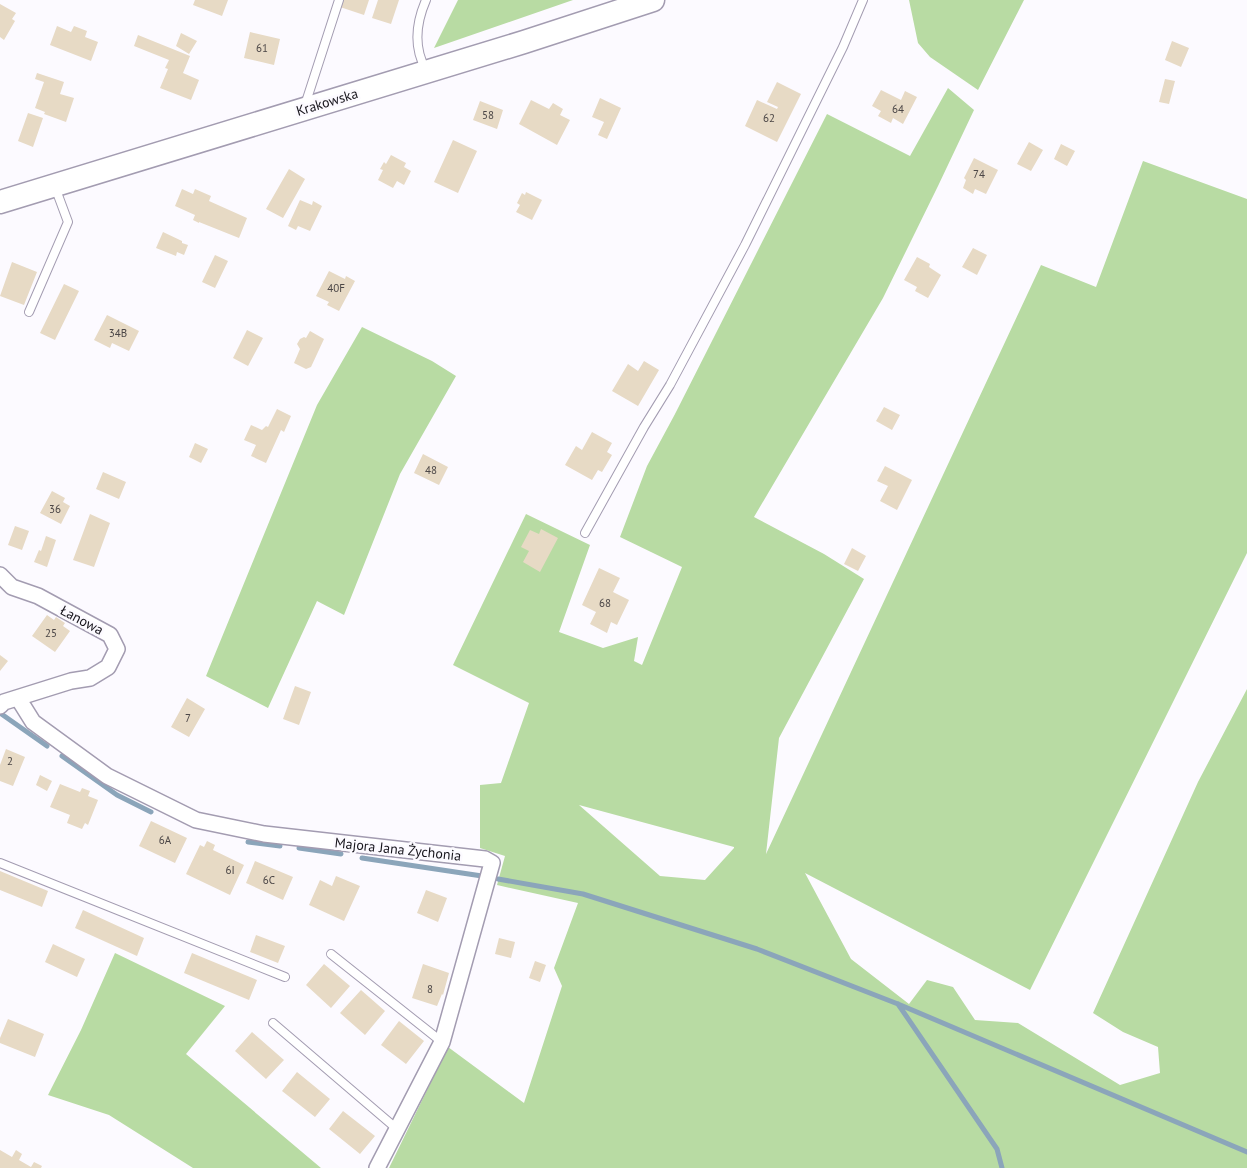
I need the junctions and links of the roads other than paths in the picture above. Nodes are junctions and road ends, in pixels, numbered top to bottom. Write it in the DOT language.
graph roads {
  1 [pos="339,0"];
  2 [pos="426,0"];
  3 [pos="653,0"];
  4 [pos="863,0"];
  5 [pos="428,71"];
  6 [pos="303,109"];
  7 [pos="55,185"];
  8 [pos="0,202"];
  9 [pos="29,312"];
  10 [pos="585,533"];
  11 [pos="0,575"];
  12 [pos="18,698"];
  13 [pos="0,706"];
  14 [pos="0,863"];
  15 [pos="331,954"];
  16 [pos="285,978"];
  17 [pos="273,1023"];
  18 [pos="442,1042"];
  19 [pos="397,1129"];
  20 [pos="377,1168"];
  1 -- 6 [label="lane"];
  2 -- 5 [label="lane"];
  3 -- 5 [label="main road, Krakowska"];
  4 -- 10 [label="lane"];
  5 -- 6 [label="main road, Krakowska"];
  6 -- 7 [label="main road, Krakowska"];
  7 -- 8 [label="main road, Krakowska"];
  7 -- 9 [label="lane"];
  11 -- 12 [label="street, Łanowa"];
  12 -- 13 [label="street, Łanowa"];
  12 -- 18 [label="street, Majora Jana Żychonia"];
  14 -- 16 [label="lane"];
  15 -- 18 [label="lane"];
  17 -- 19 [label="lane"];
  18 -- 19 [label="street, Majora Jana Żychonia"];
  19 -- 20 [label="street, Majora Jana Żychonia"];
}
